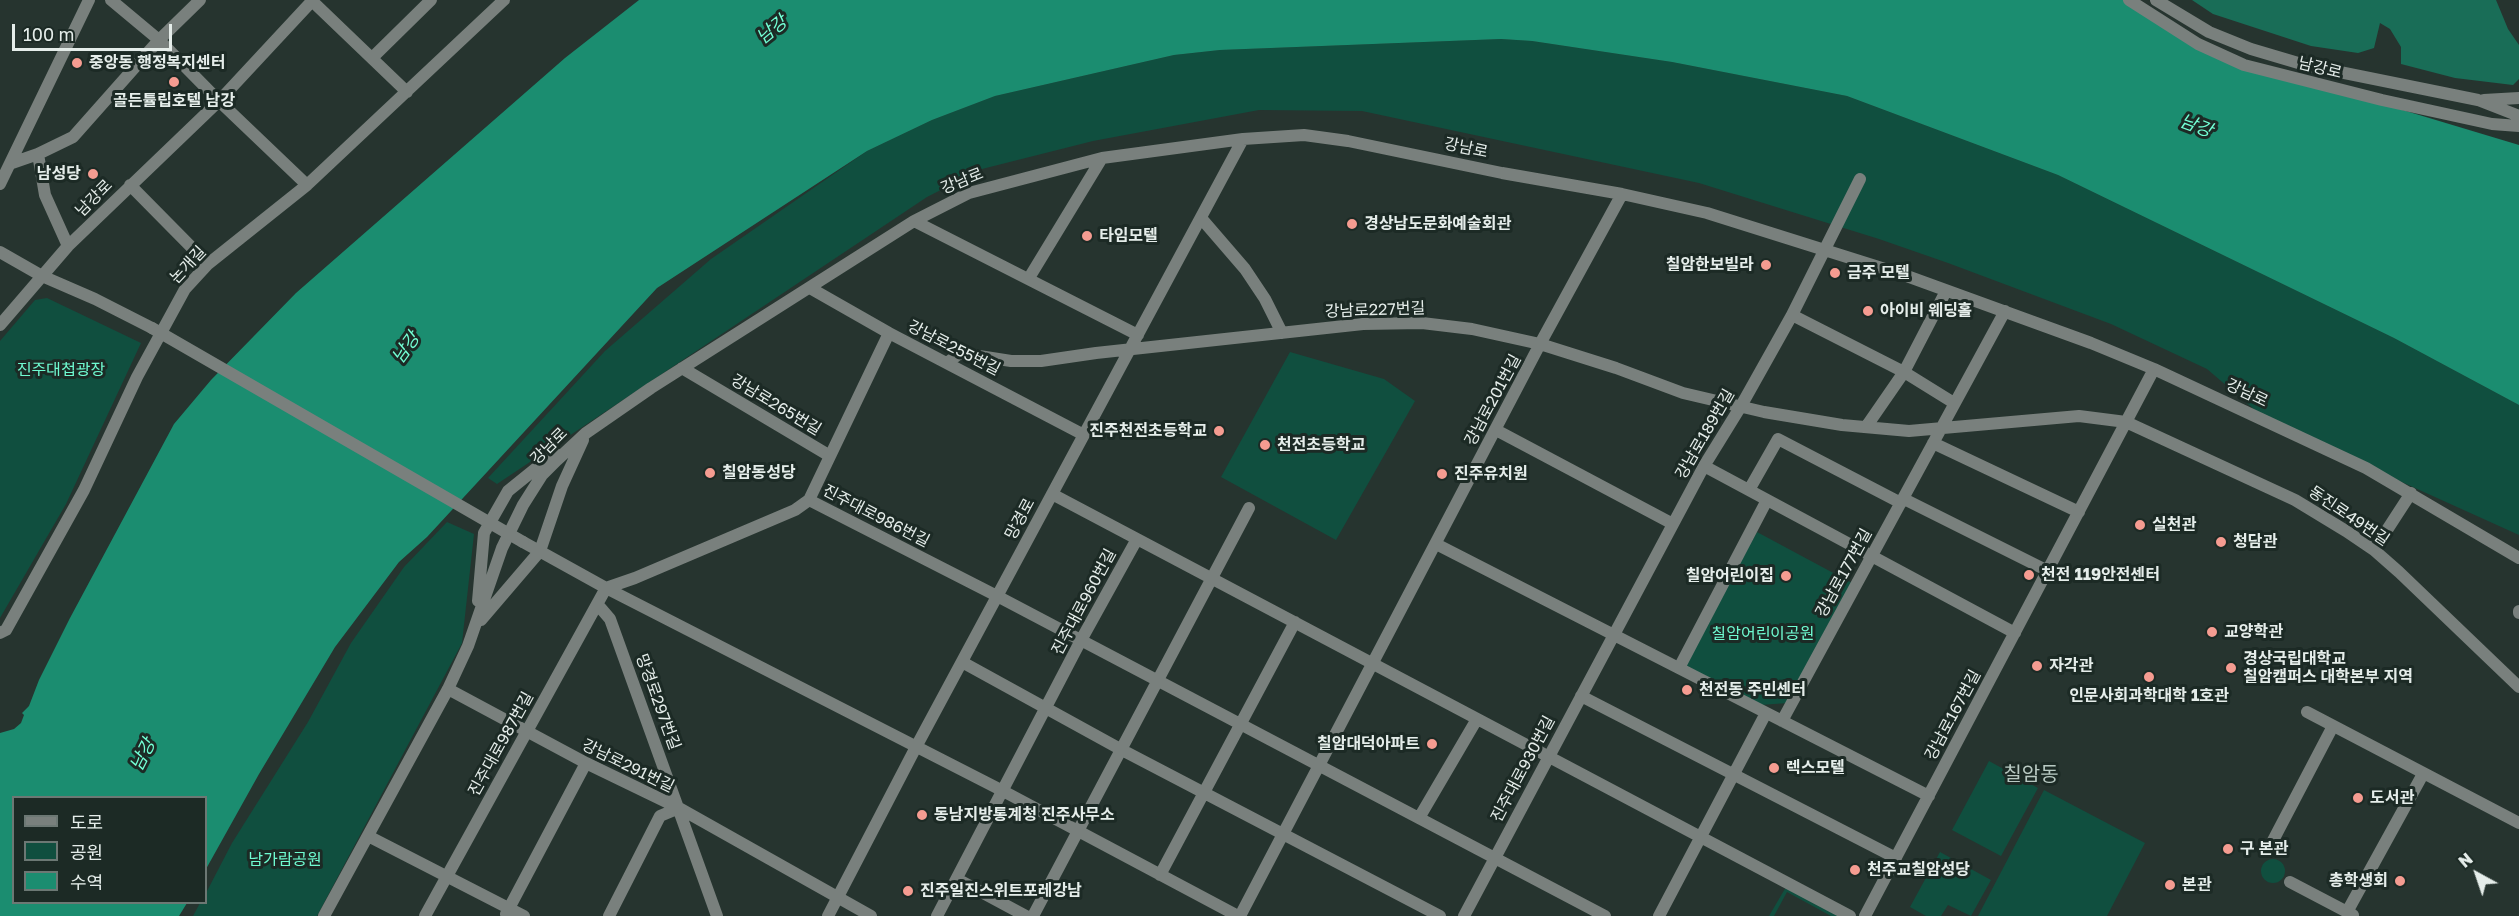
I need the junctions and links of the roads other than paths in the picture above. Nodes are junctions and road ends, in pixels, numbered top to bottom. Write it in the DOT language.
graph roads {
  1 [pos="89,0"];
  2 [pos="111,0"];
  3 [pos="200,0"];
  4 [pos="312,0"];
  5 [pos="431,0"];
  6 [pos="504,0"];
  7 [pos="2129,0"];
  8 [pos="2156,0"];
  9 [pos="159,40"];
  10 [pos="372,58"];
  11 [pos="406,92"];
  12 [pos="2519,98"];
  13 [pos="2478,100"];
  14 [pos="219,101"];
  15 [pos="2519,116"];
  16 [pos="2519,126"];
  17 [pos="1243,139"];
  18 [pos="38,154"];
  19 [pos="0,156"];
  20 [pos="1102,158"];
  21 [pos="12,163"];
  22 [pos="1860,179"];
  23 [pos="0,184"];
  24 [pos="130,185"];
  25 [pos="307,185"];
  26 [pos="1622,194"];
  27 [pos="1201,218"];
  28 [pos="914,221"];
  29 [pos="68,246"];
  30 [pos="1824,250"];
  31 [pos="0,252"];
  32 [pos="208,264"];
  33 [pos="42,276"];
  34 [pos="1029,278"];
  35 [pos="810,288"];
  36 [pos="1946,291"];
  37 [pos="2005,311"];
  38 [pos="1792,315"];
  39 [pos="0,325"];
  40 [pos="888,333"];
  41 [pos="1282,333"];
  42 [pos="1138,335"];
  43 [pos="1540,344"];
  44 [pos="1130,349"];
  45 [pos="947,363"];
  46 [pos="682,368"];
  47 [pos="2154,369"];
  48 [pos="1904,372"];
  49 [pos="1954,402"];
  50 [pos="1741,406"];
  51 [pos="2126,422"];
  52 [pos="1866,427"];
  53 [pos="1942,428"];
  54 [pos="1496,430"];
  55 [pos="586,433"];
  56 [pos="1084,435"];
  57 [pos="1933,443"];
  58 [pos="830,456"];
  59 [pos="1704,466"];
  60 [pos="1749,490"];
  61 [pos="2411,493"];
  62 [pos="1052,494"];
  63 [pos="809,500"];
  64 [pos="1767,500"];
  65 [pos="1902,501"];
  66 [pos="1249,508"];
  67 [pos="2079,512"];
  68 [pos="1673,524"];
  69 [pos="1137,539"];
  70 [pos="1436,544"];
  71 [pos="2374,550"];
  72 [pos="540,551"];
  73 [pos="1872,555"];
  74 [pos="2519,558"];
  75 [pos="2048,571"];
  76 [pos="1212,579"];
  77 [pos="606,588"];
  78 [pos="997,597"];
  79 [pos="597,605"];
  80 [pos="1295,622"];
  81 [pos="476,626"];
  82 [pos="0,633"];
  83 [pos="2015,633"];
  84 [pos="1614,635"];
  85 [pos="1080,642"];
  86 [pos="962,662"];
  87 [pos="1373,664"];
  88 [pos="1679,668"];
  89 [pos="1158,681"];
  90 [pos="2519,687"];
  91 [pos="448,689"];
  92 [pos="1581,696"];
  93 [pos="1046,709"];
  94 [pos="2307,712"];
  95 [pos="1766,713"];
  96 [pos="1477,718"];
  97 [pos="1782,721"];
  98 [pos="1240,724"];
  99 [pos="2333,726"];
  100 [pos="525,732"];
  101 [pos="916,747"];
  102 [pos="1122,750"];
  103 [pos="1549,757"];
  104 [pos="585,763"];
  105 [pos="1319,766"];
  106 [pos="1733,774"];
  107 [pos="2423,774"];
  108 [pos="1003,791"];
  109 [pos="1204,793"];
  110 [pos="1929,796"];
  111 [pos="679,808"];
  112 [pos="1419,818"];
  113 [pos="2519,823"];
  114 [pos="1078,832"];
  115 [pos="1283,834"];
  116 [pos="368,836"];
  117 [pos="1700,837"];
  118 [pos="2267,852"];
  119 [pos="1495,858"];
  120 [pos="1896,858"];
  121 [pos="1160,875"];
  122 [pos="446,877"];
  123 [pos="957,879"];
  124 [pos="2290,882"];
  125 [pos="837,898"];
  126 [pos="507,912"];
  127 [pos="2344,913"];
  128 [pos="324,916"];
  129 [pos="425,916"];
  130 [pos="524,916"];
  131 [pos="609,916"];
  132 [pos="717,916"];
  133 [pos="828,916"];
  134 [pos="871,916"];
  135 [pos="937,916"];
  136 [pos="1026,916"];
  137 [pos="1033,916"];
  138 [pos="1239,916"];
  139 [pos="1440,916"];
  140 [pos="1464,916"];
  141 [pos="1605,916"];
  142 [pos="1659,916"];
  143 [pos="1850,916"];
  144 [pos="1865,916"];
  1 -- 21 [label="street"];
  2 -- 9 [label="street"];
  3 -- 9 [label="street"];
  4 -- 10 [label="street"];
  4 -- 14 [label="street, 남강로"];
  5 -- 10 [label="street"];
  6 -- 11 [label="street, 논개길"];
  7 -- 16 [label="street, 남강로"];
  8 -- 13 [label="street, 남강로"];
  9 -- 14 [label="street"];
  9 -- 18 [label="street"];
  10 -- 11 [label="street"];
  11 -- 25 [label="street, 논개길"];
  12 -- 13 [label="street"];
  13 -- 15 [label="street, 남강로"];
  14 -- 24 [label="street, 남강로"];
  14 -- 25 [label="street"];
  17 -- 20 [label="street, 강남로"];
  17 -- 26 [label="street, 강남로"];
  17 -- 27 [label="street, 망경로"];
  18 -- 21 [label="street"];
  18 -- 29 [label="street"];
  19 -- 21 [label="street"];
  20 -- 28 [label="street, 강남로"];
  20 -- 34 [label="street"];
  21 -- 23 [label="street"];
  22 -- 30 [label="street, 강남로189번길"];
  24 -- 29 [label="street, 남강로"];
  24 -- 32 [label="street"];
  25 -- 32 [label="street, 논개길"];
  26 -- 30 [label="street, 강남로"];
  26 -- 43 [label="street, 강남로201번길"];
  27 -- 41 [label="street"];
  27 -- 42 [label="street, 망경로"];
  28 -- 34 [label="street"];
  28 -- 35 [label="street, 강남로"];
  29 -- 33 [label="street, 남강로"];
  30 -- 36 [label="street, 강남로"];
  30 -- 38 [label="street, 강남로189번길"];
  31 -- 33 [label="street"];
  32 -- 82 [label="street, 논개길"];
  33 -- 39 [label="street, 남강로"];
  33 -- 72 [label="street, bridge"];
  34 -- 42 [label="street"];
  35 -- 40 [label="street, 강남로255번길"];
  35 -- 46 [label="street, 강남로"];
  36 -- 37 [label="street, 강남로"];
  36 -- 48 [label="street"];
  37 -- 47 [label="street, 강남로"];
  37 -- 49 [label="street, 강남로177번길"];
  38 -- 48 [label="street"];
  38 -- 50 [label="street, 강남로189번길"];
  40 -- 45 [label="street, 강남로255번길"];
  40 -- 58 [label="street, 강남로265번길"];
  41 -- 43 [label="street, 강남로227번길"];
  41 -- 44 [label="street, 강남로227번길"];
  42 -- 44 [label="street, 망경로"];
  43 -- 50 [label="street, 강남로227번길"];
  43 -- 54 [label="street, 강남로201번길"];
  44 -- 45 [label="street, 강남로227번길"];
  44 -- 56 [label="street, 망경로"];
  45 -- 56 [label="street, 강남로255번길"];
  46 -- 55 [label="street, 강남로"];
  46 -- 58 [label="street, 강남로265번길"];
  47 -- 51 [label="street, 강남로167번길"];
  47 -- 61 [label="street, 강남로"];
  48 -- 49 [label="street"];
  48 -- 52 [label="street"];
  49 -- 53 [label="street, 강남로177번길"];
  50 -- 52 [label="street, 강남로227번길"];
  50 -- 59 [label="street, 강남로189번길"];
  51 -- 53 [label="street, 동진로49번길"];
  51 -- 67 [label="street, 강남로167번길"];
  51 -- 71 [label="street, 동진로49번길"];
  52 -- 53 [label="street, 동진로49번길"];
  53 -- 57 [label="street, 강남로177번길"];
  54 -- 68 [label="street"];
  54 -- 70 [label="street, 강남로201번길"];
  55 -- 72 [label="street"];
  55 -- 81 [label="street, 강남로"];
  55 -- 81 [label="street"];
  56 -- 62 [label="street, 망경로"];
  57 -- 65 [label="street, 강남로177번길"];
  57 -- 67 [label="street"];
  58 -- 63 [label="street"];
  59 -- 60 [label="street"];
  59 -- 68 [label="street, 강남로189번길"];
  60 -- 64 [label="street"];
  60 -- 65 [label="street"];
  61 -- 71 [label="street"];
  61 -- 74 [label="street, 강남로"];
  62 -- 69 [label="street"];
  62 -- 78 [label="street, 망경로"];
  63 -- 77 [label="street, 진주대로986번길"];
  63 -- 78 [label="street, 진주대로986번길"];
  64 -- 73 [label="street"];
  64 -- 88 [label="street"];
  65 -- 73 [label="street, 강남로177번길"];
  65 -- 75 [label="street"];
  66 -- 76 [label="street"];
  67 -- 75 [label="street, 강남로167번길"];
  68 -- 84 [label="street, 강남로189번길"];
  69 -- 76 [label="street, 진주대로960번길"];
  69 -- 85 [label="street, 진주대로960번길"];
  70 -- 84 [label="street"];
  70 -- 87 [label="street, 강남로201번길"];
  71 -- 90 [label="street, 동진로49번길"];
  72 -- 77 [label="street"];
  72 -- 81 [label="street"];
  73 -- 83 [label="street"];
  73 -- 97 [label="street, 강남로177번길"];
  75 -- 83 [label="street, 강남로167번길"];
  76 -- 80 [label="street, 진주대로960번길"];
  76 -- 89 [label="street"];
  77 -- 79 [label="street, 진주대로987번길"];
  77 -- 101 [label="street"];
  78 -- 85 [label="street, 진주대로986번길"];
  78 -- 86 [label="street, 망경로"];
  79 -- 100 [label="street, 진주대로987번길"];
  79 -- 111 [label="street, 망경로297번길"];
  80 -- 87 [label="street, 진주대로960번길"];
  80 -- 98 [label="street"];
  81 -- 91 [label="street, 강남로"];
  83 -- 110 [label="street, 강남로167번길"];
  84 -- 88 [label="street"];
  84 -- 92 [label="street, 진주대로930번길"];
  85 -- 89 [label="street, 진주대로986번길"];
  85 -- 93 [label="street, 진주대로960번길"];
  86 -- 93 [label="street"];
  86 -- 101 [label="street, 망경로"];
  87 -- 96 [label="street, 진주대로960번길"];
  87 -- 105 [label="street, 강남로201번길"];
  88 -- 95 [label="street"];
  89 -- 98 [label="street, 진주대로986번길"];
  89 -- 102 [label="street"];
  91 -- 100 [label="street, 강남로291번길"];
  91 -- 116 [label="street, 강남로"];
  92 -- 103 [label="street, 진주대로930번길"];
  92 -- 106 [label="street"];
  93 -- 102 [label="street"];
  93 -- 108 [label="street, 진주대로960번길"];
  94 -- 99 [label="street"];
  95 -- 97 [label="street"];
  95 -- 106 [label="street"];
  96 -- 103 [label="street, 진주대로960번길"];
  96 -- 112 [label="street"];
  97 -- 110 [label="street"];
  98 -- 105 [label="street, 진주대로986번길"];
  98 -- 109 [label="street"];
  99 -- 107 [label="street"];
  99 -- 118 [label="street"];
  100 -- 104 [label="street, 강남로291번길"];
  100 -- 122 [label="street, 진주대로987번길"];
  101 -- 108 [label="street"];
  101 -- 125 [label="street, 망경로"];
  102 -- 109 [label="street"];
  102 -- 114 [label="street"];
  103 -- 117 [label="street, 진주대로960번길"];
  103 -- 119 [label="street, 진주대로930번길"];
  104 -- 111 [label="street, 강남로291번길"];
  104 -- 126 [label="street"];
  105 -- 112 [label="street, 진주대로986번길"];
  105 -- 115 [label="street, 강남로201번길"];
  106 -- 117 [label="street"];
  106 -- 120 [label="street"];
  107 -- 113 [label="street"];
  107 -- 127 [label="street"];
  108 -- 114 [label="street"];
  108 -- 123 [label="street, 진주대로960번길"];
  109 -- 115 [label="street"];
  109 -- 121 [label="street"];
  110 -- 120 [label="street, 강남로167번길"];
  111 -- 125 [label="street"];
  111 -- 131 [label="street, 강남로291번길"];
  111 -- 132 [label="street, 망경로297번길"];
  112 -- 119 [label="street"];
  114 -- 121 [label="street"];
  114 -- 137 [label="street"];
  115 -- 138 [label="street, 강남로201번길"];
  115 -- 139 [label="street"];
  116 -- 122 [label="street"];
  116 -- 128 [label="street, 강남로"];
  117 -- 142 [label="street"];
  117 -- 143 [label="street, 진주대로960번길"];
  119 -- 140 [label="street, 진주대로930번길"];
  119 -- 141 [label="street"];
  120 -- 144 [label="street, 강남로167번길"];
  121 -- 138 [label="street"];
  122 -- 126 [label="street"];
  122 -- 129 [label="street, 진주대로987번길"];
  123 -- 135 [label="street, 진주대로960번길"];
  123 -- 136 [label="street"];
  124 -- 127 [label="street"];
  125 -- 133 [label="street, 망경로"];
  125 -- 134 [label="street"];
  126 -- 130 [label="street"];
}
